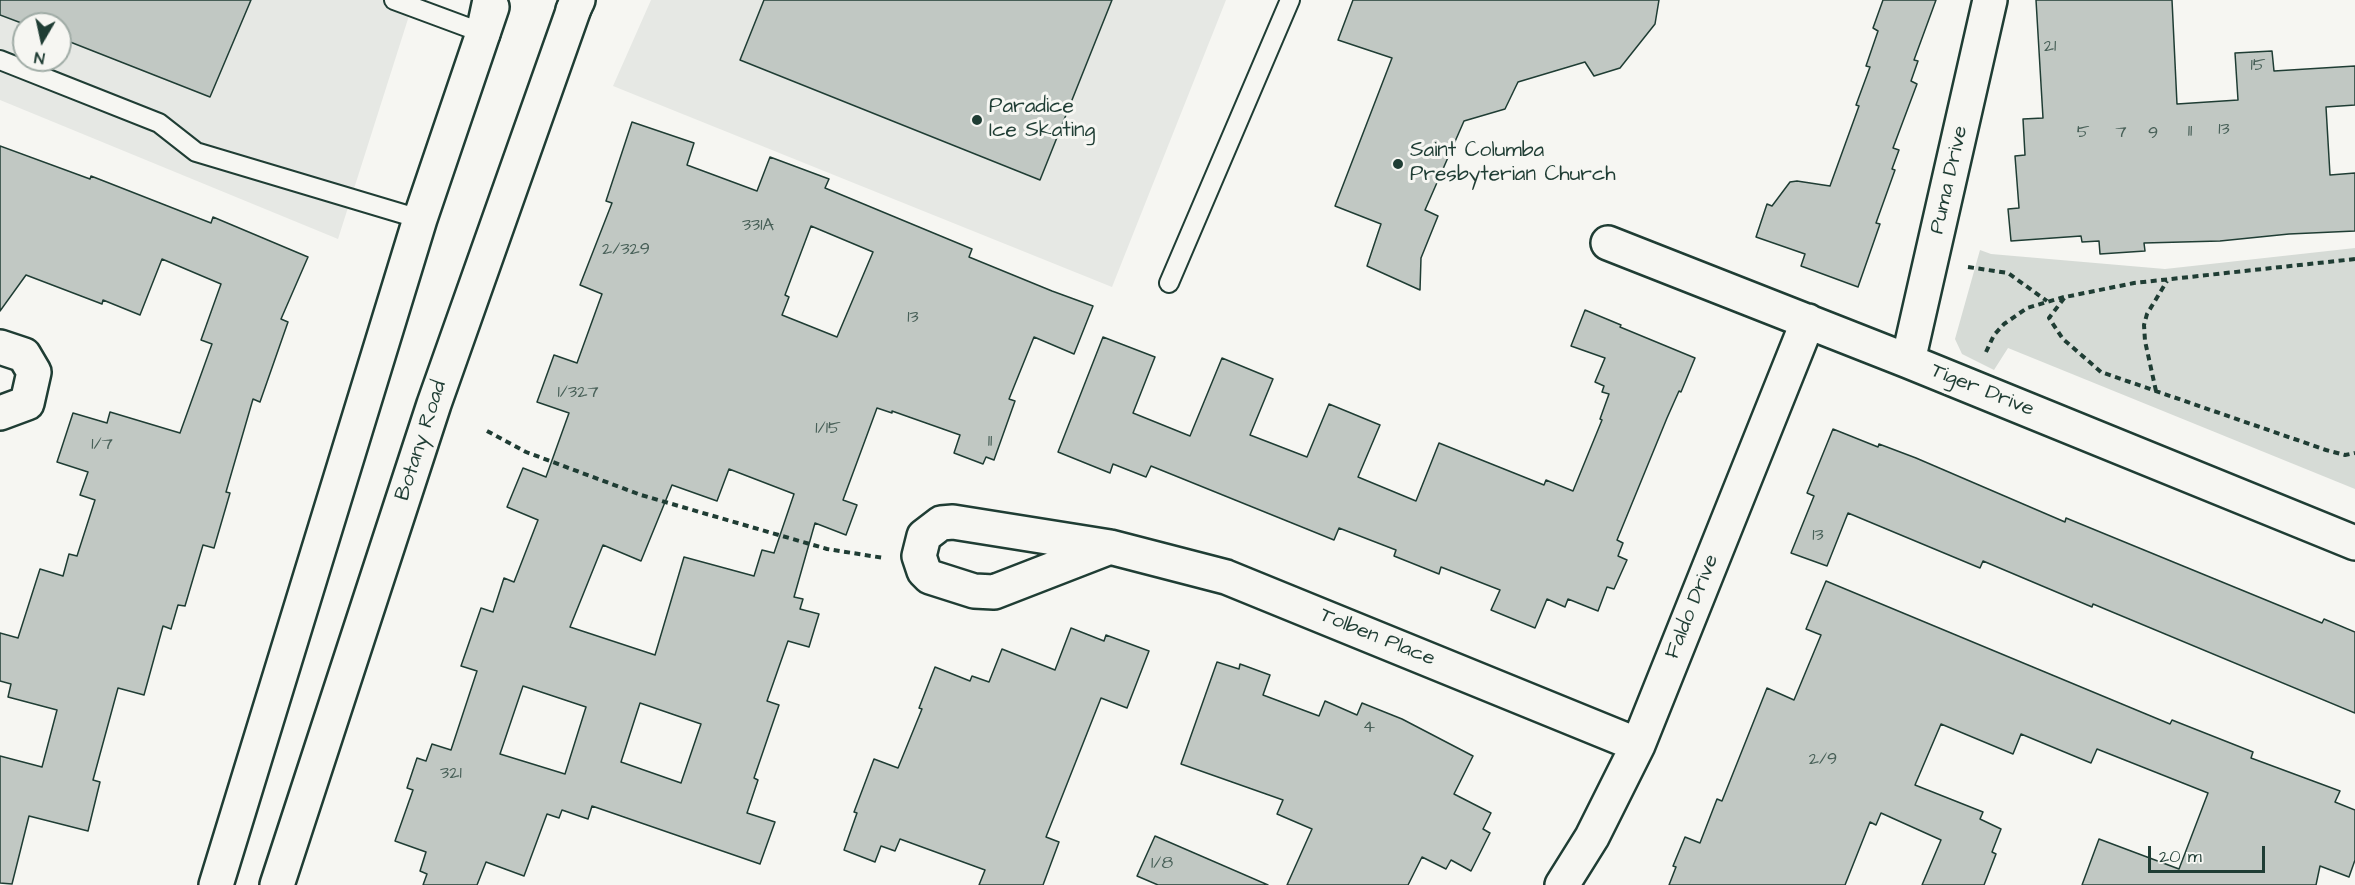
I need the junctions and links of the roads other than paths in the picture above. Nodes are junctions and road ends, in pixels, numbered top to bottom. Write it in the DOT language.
graph roads {
  1 [pos="394,0"];
  2 [pos="490,0"];
  3 [pos="495,0"];
  4 [pos="1290,0"];
  5 [pos="1990,0"];
  6 [pos="576,3"];
  7 [pos="483,33"];
  8 [pos="0,60"];
  9 [pos="420,219"];
  10 [pos="1608,243"];
  11 [pos="1169,284"];
  12 [pos="1808,321"];
  13 [pos="0,347"];
  14 [pos="1908,361"];
  15 [pos="0,414"];
  16 [pos="2355,543"];
  17 [pos="1110,547"];
  18 [pos="1638,745"];
  19 [pos="216,885"];
  20 [pos="277,885"];
  21 [pos="1562,885"];
  1 -- 7 [label="lane"];
  2 -- 7 [label="street"];
  3 -- 7 [label="street"];
  4 -- 11 [label="lane"];
  5 -- 14 [label="street, Puma Drive"];
  6 -- 20 [label="street, Botany Road"];
  7 -- 9 [label="street"];
  8 -- 9 [label="lane"];
  9 -- 19 [label="street"];
  10 -- 12 [label="street, Tiger Drive"];
  12 -- 14 [label="street, Tiger Drive"];
  12 -- 18 [label="street, Faldo Drive"];
  13 -- 15 [label="street"];
  14 -- 16 [label="street, Tiger Drive"];
  17 -- 17 [label="street, Tolben Place"];
  17 -- 18 [label="street, Tolben Place"];
  18 -- 21 [label="street, Faldo Drive"];
}
